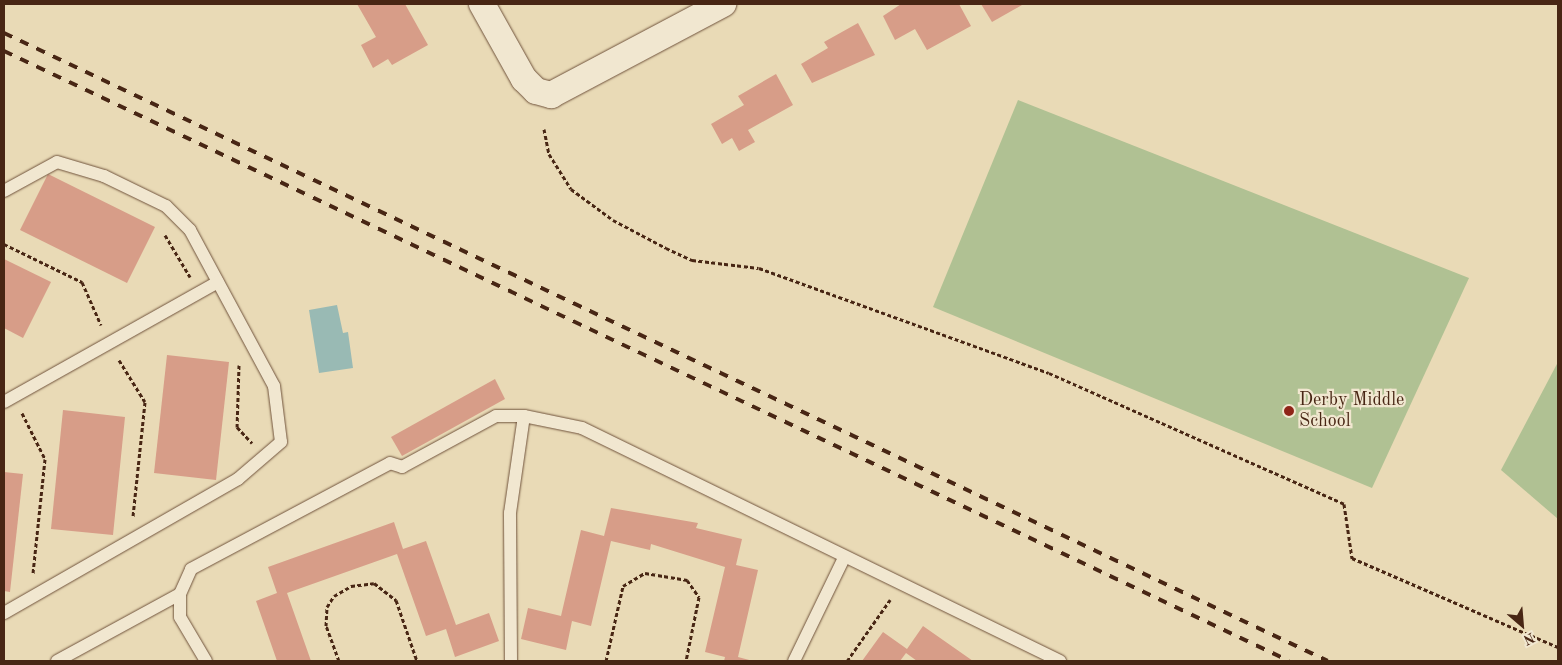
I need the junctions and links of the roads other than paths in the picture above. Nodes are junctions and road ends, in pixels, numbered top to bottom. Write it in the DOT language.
graph roads {
  1 [pos="482,4"];
  2 [pos="723,4"];
  3 [pos="4,191"];
  4 [pos="218,282"];
  5 [pos="8,399"];
  6 [pos="524,416"];
  7 [pos="844,558"];
  8 [pos="180,594"];
  9 [pos="4,613"];
  10 [pos="57,661"];
  11 [pos="206,661"];
  12 [pos="511,661"];
  13 [pos="794,661"];
  14 [pos="1060,661"];
  1 -- 2 [label="street"];
  3 -- 4 [label="lane"];
  4 -- 5 [label="lane"];
  4 -- 9 [label="lane"];
  6 -- 7 [label="lane"];
  6 -- 8 [label="lane"];
  6 -- 12 [label="lane"];
  7 -- 13 [label="lane"];
  7 -- 14 [label="lane"];
  8 -- 10 [label="lane"];
  8 -- 11 [label="lane"];
}
